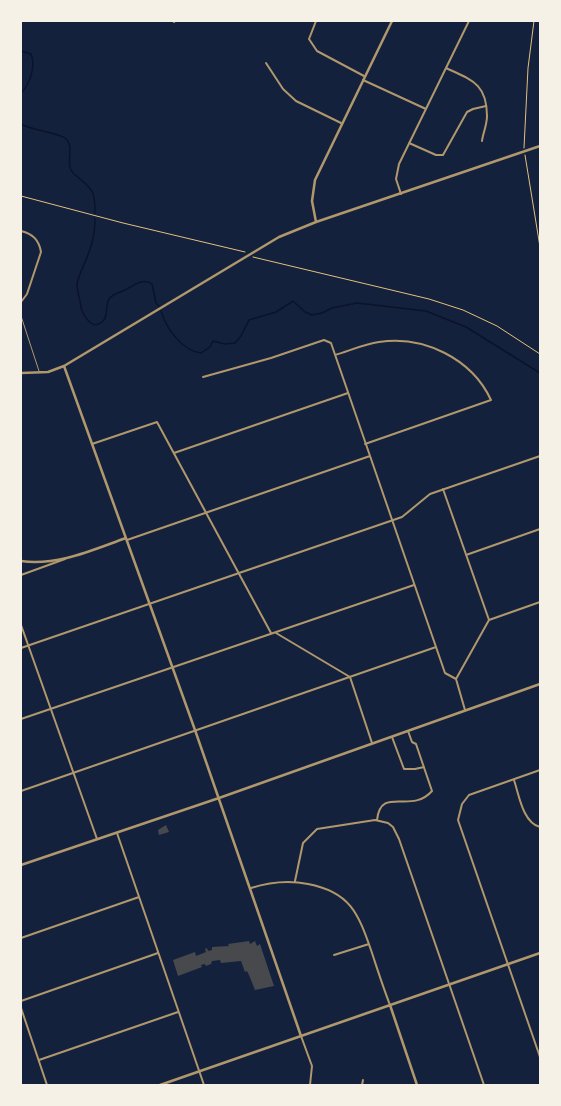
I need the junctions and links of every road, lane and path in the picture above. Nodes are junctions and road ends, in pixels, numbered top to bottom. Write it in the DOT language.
graph roads {
  1 [pos="316,21"];
  2 [pos="392,21"];
  3 [pos="469,21"];
  4 [pos="534,21"];
  5 [pos="266,63"];
  6 [pos="446,68"];
  7 [pos="364,78"];
  8 [pos="486,106"];
  9 [pos="426,109"];
  10 [pos="341,123"];
  11 [pos="482,141"];
  12 [pos="409,143"];
  13 [pos="540,146"];
  14 [pos="524,152"];
  15 [pos="401,194"];
  16 [pos="21,196"];
  17 [pos="316,222"];
  18 [pos="21,231"];
  19 [pos="540,247"];
  20 [pos="248,254"];
  21 [pos="21,302"];
  22 [pos="21,316"];
  23 [pos="540,354"];
  24 [pos="335,355"];
  25 [pos="64,366"];
  26 [pos="21,373"];
  27 [pos="40,373"];
  28 [pos="203,376"];
  29 [pos="348,393"];
  30 [pos="92,444"];
  31 [pos="366,444"];
  32 [pos="174,453"];
  33 [pos="370,456"];
  34 [pos="540,456"];
  35 [pos="443,489"];
  36 [pos="206,513"];
  37 [pos="392,520"];
  38 [pos="540,529"];
  39 [pos="126,539"];
  40 [pos="466,554"];
  41 [pos="68,558"];
  42 [pos="21,561"];
  43 [pos="239,573"];
  44 [pos="21,575"];
  45 [pos="414,585"];
  46 [pos="540,602"];
  47 [pos="150,604"];
  48 [pos="489,620"];
  49 [pos="21,624"];
  50 [pos="271,633"];
  51 [pos="276,633"];
  52 [pos="28,646"];
  53 [pos="436,647"];
  54 [pos="21,648"];
  55 [pos="172,667"];
  56 [pos="350,677"];
  57 [pos="456,679"];
  58 [pos="540,684"];
  59 [pos="51,709"];
  60 [pos="465,710"];
  61 [pos="21,719"];
  62 [pos="195,730"];
  63 [pos="408,730"];
  64 [pos="392,736"];
  65 [pos="372,743"];
  66 [pos="424,766"];
  67 [pos="540,770"];
  68 [pos="73,773"];
  69 [pos="514,780"];
  70 [pos="21,791"];
  71 [pos="219,798"];
  72 [pos="377,820"];
  73 [pos="539,827"];
  74 [pos="117,833"];
  75 [pos="97,839"];
  76 [pos="21,866"];
  77 [pos="295,881"];
  78 [pos="251,888"];
  79 [pos="139,897"];
  80 [pos="21,938"];
  81 [pos="369,944"];
  82 [pos="158,953"];
  83 [pos="540,953"];
  84 [pos="334,955"];
  85 [pos="508,965"];
  86 [pos="450,985"];
  87 [pos="21,1001"];
  88 [pos="390,1005"];
  89 [pos="21,1008"];
  90 [pos="178,1012"];
  91 [pos="302,1036"];
  92 [pos="540,1057"];
  93 [pos="39,1060"];
  94 [pos="199,1072"];
  95 [pos="363,1080"];
  96 [pos="47,1085"];
  97 [pos="160,1085"];
  98 [pos="204,1085"];
  99 [pos="310,1085"];
  100 [pos="362,1085"];
  101 [pos="417,1085"];
  102 [pos="484,1085"];
  1 -- 7 [label="street"];
  2 -- 7 [label="street"];
  3 -- 6 [label="street"];
  4 -- 14 [label="path"];
  5 -- 10 [label="street"];
  6 -- 8 [label="street"];
  6 -- 9 [label="street"];
  7 -- 9 [label="street"];
  7 -- 10 [label="street"];
  8 -- 11 [label="street"];
  8 -- 12 [label="street"];
  9 -- 12 [label="street"];
  10 -- 17 [label="street"];
  12 -- 15 [label="street"];
  13 -- 14 [label="street"];
  14 -- 15 [label="street"];
  14 -- 19 [label="path"];
  15 -- 17 [label="street"];
  16 -- 20 [label="path"];
  17 -- 20 [label="street"];
  18 -- 21 [label="street"];
  20 -- 23 [label="path"];
  20 -- 25 [label="street"];
  22 -- 27 [label="lane"];
  24 -- 28 [label="street"];
  24 -- 29 [label="street"];
  24 -- 31 [label="street"];
  25 -- 27 [label="street"];
  25 -- 30 [label="street"];
  26 -- 27 [label="street"];
  29 -- 31 [label="street"];
  29 -- 32 [label="street"];
  30 -- 32 [label="street"];
  30 -- 39 [label="street"];
  31 -- 33 [label="street"];
  32 -- 36 [label="street"];
  33 -- 36 [label="street"];
  33 -- 37 [label="street"];
  34 -- 35 [label="street"];
  35 -- 37 [label="street"];
  35 -- 40 [label="street"];
  36 -- 39 [label="street"];
  36 -- 43 [label="street"];
  37 -- 43 [label="street"];
  37 -- 45 [label="street"];
  38 -- 40 [label="street"];
  39 -- 41 [label="street"];
  39 -- 47 [label="street"];
  40 -- 48 [label="street"];
  41 -- 42 [label="street"];
  41 -- 44 [label="street"];
  43 -- 47 [label="street"];
  43 -- 50 [label="street"];
  45 -- 51 [label="street"];
  45 -- 53 [label="street"];
  46 -- 48 [label="street"];
  47 -- 52 [label="street"];
  47 -- 55 [label="street"];
  48 -- 57 [label="street"];
  49 -- 52 [label="street"];
  50 -- 51 [label="street"];
  50 -- 55 [label="street"];
  51 -- 56 [label="street"];
  52 -- 54 [label="street"];
  52 -- 59 [label="street"];
  53 -- 56 [label="street"];
  53 -- 57 [label="street"];
  55 -- 59 [label="street"];
  55 -- 62 [label="street"];
  56 -- 62 [label="street"];
  56 -- 65 [label="street"];
  57 -- 60 [label="street"];
  58 -- 60 [label="street"];
  59 -- 61 [label="street"];
  59 -- 68 [label="street"];
  60 -- 63 [label="street"];
  62 -- 68 [label="street"];
  62 -- 71 [label="street"];
  63 -- 64 [label="street"];
  63 -- 66 [label="street"];
  64 -- 65 [label="street"];
  64 -- 66 [label="street"];
  65 -- 71 [label="street"];
  66 -- 72 [label="street"];
  67 -- 69 [label="street"];
  68 -- 70 [label="street"];
  68 -- 75 [label="street"];
  69 -- 73 [label="street"];
  69 -- 85 [label="street"];
  71 -- 74 [label="street"];
  71 -- 78 [label="street"];
  72 -- 77 [label="street"];
  72 -- 86 [label="street"];
  74 -- 75 [label="street"];
  74 -- 79 [label="street"];
  75 -- 76 [label="street"];
  77 -- 78 [label="street"];
  77 -- 81 [label="street"];
  78 -- 91 [label="street"];
  79 -- 80 [label="street"];
  79 -- 82 [label="street"];
  81 -- 84 [label="street"];
  81 -- 88 [label="street"];
  82 -- 87 [label="street"];
  82 -- 90 [label="street"];
  83 -- 85 [label="street"];
  85 -- 86 [label="street"];
  85 -- 92 [label="street"];
  86 -- 88 [label="street"];
  86 -- 102 [label="street"];
  88 -- 91 [label="street"];
  88 -- 101 [label="street"];
  89 -- 93 [label="street"];
  90 -- 93 [label="street"];
  90 -- 94 [label="street"];
  91 -- 94 [label="street"];
  91 -- 99 [label="street"];
  93 -- 96 [label="street"];
  94 -- 97 [label="street"];
  94 -- 98 [label="street"];
  95 -- 100 [label="street"];
}
